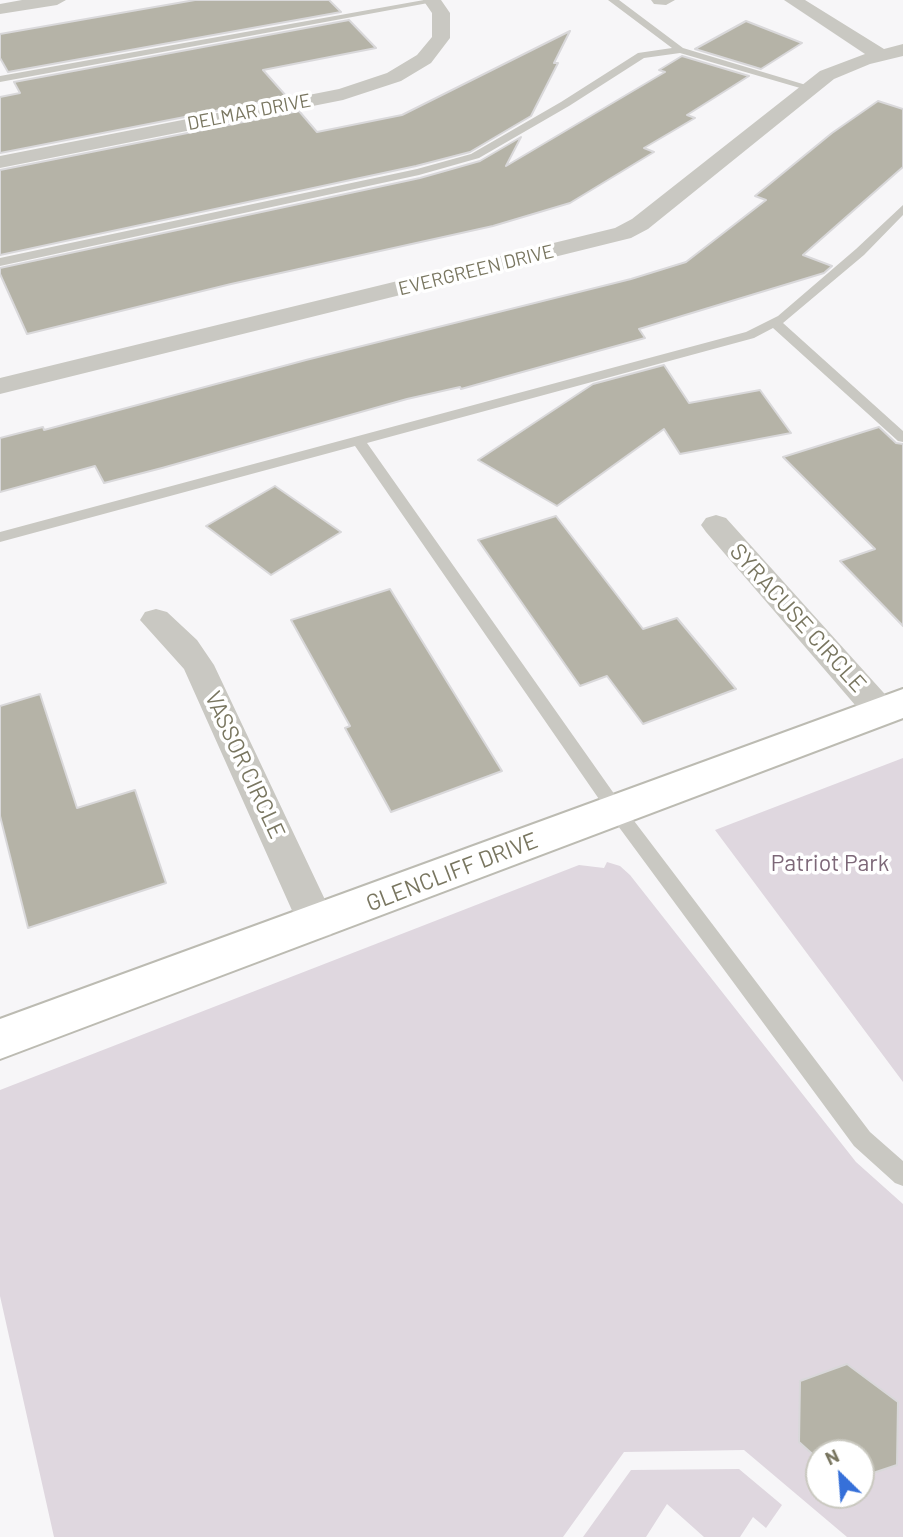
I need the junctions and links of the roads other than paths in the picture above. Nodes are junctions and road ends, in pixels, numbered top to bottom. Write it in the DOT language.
graph roads {
  1 [pos="57,0"];
  2 [pos="613,0"];
  3 [pos="793,0"];
  4 [pos="433,1"];
  5 [pos="0,9"];
  6 [pos="680,50"];
  7 [pos="892,53"];
  8 [pos="0,79"];
  9 [pos="811,88"];
  10 [pos="0,162"];
  11 [pos="903,208"];
  12 [pos="0,262"];
  13 [pos="775,323"];
  14 [pos="0,386"];
  15 [pos="903,438"];
  16 [pos="359,441"];
  17 [pos="716,526"];
  18 [pos="0,537"];
  19 [pos="156,620"];
  20 [pos="892,707"];
  21 [pos="616,810"];
  22 [pos="317,923"];
  23 [pos="0,1040"];
  24 [pos="903,1175"];
  1 -- 5 [label="street"];
  2 -- 6 [label="lane"];
  3 -- 7 [label="street"];
  4 -- 8 [label="lane"];
  4 -- 10 [label="street, DELMAR DRIVE"];
  6 -- 9 [label="lane"];
  6 -- 12 [label="lane"];
  7 -- 9 [label="street, EVERGREEN DRIVE"];
  9 -- 14 [label="street, EVERGREEN DRIVE"];
  11 -- 13 [label="lane"];
  13 -- 15 [label="lane"];
  13 -- 16 [label="lane"];
  16 -- 18 [label="lane"];
  16 -- 21 [label="lane"];
  17 -- 20 [label="street, SYRACUSE CIRCLE"];
  19 -- 22 [label="street, VASSOR CIRCLE"];
  20 -- 21 [label="street, GLENCLIFF DRIVE"];
  21 -- 22 [label="street, GLENCLIFF DRIVE"];
  21 -- 24 [label="lane"];
  22 -- 23 [label="street, GLENCLIFF DRIVE"];
}
